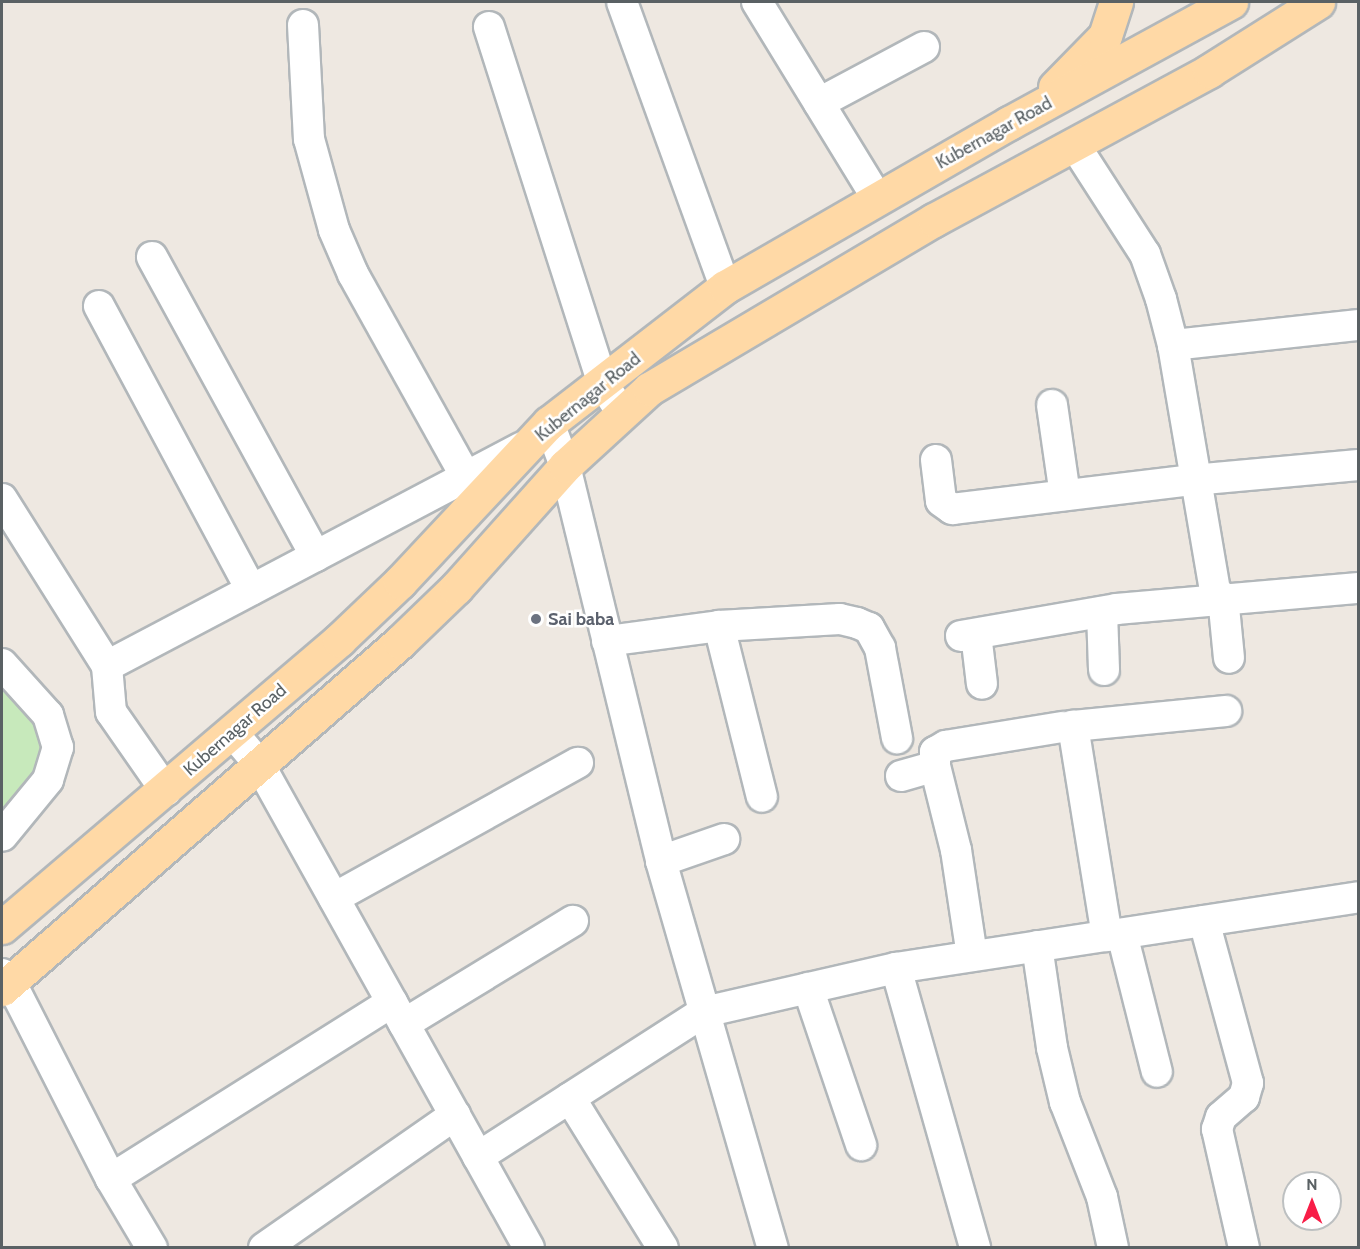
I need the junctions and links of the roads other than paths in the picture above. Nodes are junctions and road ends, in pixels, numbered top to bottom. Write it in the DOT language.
graph roads {
  1 [pos="622,2"];
  2 [pos="757,2"];
  3 [pos="1116,2"];
  4 [pos="1231,2"];
  5 [pos="1304,5"];
  6 [pos="1192,12"];
  7 [pos="303,25"];
  8 [pos="489,27"];
  9 [pos="924,46"];
  10 [pos="1224,62"];
  11 [pos="819,103"];
  12 [pos="1009,123"];
  13 [pos="1074,144"];
  14 [pos="877,198"];
  15 [pos="152,257"];
  16 [pos="725,287"];
  17 [pos="99,306"];
  18 [pos="1359,325"];
  19 [pos="1173,345"];
  20 [pos="603,384"];
  21 [pos="1052,405"];
  22 [pos="621,412"];
  23 [pos="540,433"];
  24 [pos="936,460"];
  25 [pos="1359,465"];
  26 [pos="565,466"];
  27 [pos="466,477"];
  28 [pos="1193,480"];
  29 [pos="1065,495"];
  30 [pos="2,499"];
  31 [pos="316,556"];
  32 [pos="1359,588"];
  33 [pos="251,590"];
  34 [pos="1219,597"];
  35 [pos="1102,612"];
  36 [pos="719,626"];
  37 [pos="607,641"];
  38 [pos="1229,658"];
  39 [pos="2,664"];
  40 [pos="107,666"];
  41 [pos="1104,670"];
  42 [pos="982,684"];
  43 [pos="1226,711"];
  44 [pos="1062,727"];
  45 [pos="232,732"];
  46 [pos="897,738"];
  47 [pos="578,763"];
  48 [pos="259,764"];
  49 [pos="935,766"];
  50 [pos="901,776"];
  51 [pos="166,790"];
  52 [pos="762,797"];
  53 [pos="2,836"];
  54 [pos="724,839"];
  55 [pos="661,861"];
  56 [pos="1359,897"];
  57 [pos="334,898"];
  58 [pos="573,921"];
  59 [pos="1204,921"];
  60 [pos="2,927"];
  61 [pos="1115,935"];
  62 [pos="1037,946"];
  63 [pos="972,956"];
  64 [pos="896,968"];
  65 [pos="4,981"];
  66 [pos="808,988"];
  67 [pos="704,1012"];
  68 [pos="398,1013"];
  69 [pos="1157,1072"];
  70 [pos="570,1098"];
  71 [pos="455,1115"];
  72 [pos="861,1145"];
  73 [pos="478,1157"];
  74 [pos="111,1179"];
  75 [pos="528,1247"];
  76 [pos="152,1248"];
  77 [pos="264,1248"];
  78 [pos="663,1248"];
  79 [pos="773,1248"];
  80 [pos="975,1248"];
  81 [pos="1113,1248"];
  82 [pos="1244,1248"];
  1 -- 16 [label="street"];
  2 -- 11 [label="street"];
  3 -- 12 [label="main road"];
  4 -- 6 [label="main road, Kubernagar Road"];
  5 -- 10 [label="main road, Kubernagar Road"];
  6 -- 10 [label="main road"];
  6 -- 12 [label="main road, Kubernagar Road"];
  7 -- 27 [label="street"];
  8 -- 20 [label="street"];
  9 -- 11 [label="street"];
  10 -- 13 [label="main road, Kubernagar Road"];
  11 -- 14 [label="street"];
  12 -- 14 [label="main road, Kubernagar Road"];
  13 -- 19 [label="street"];
  13 -- 22 [label="main road, Kubernagar Road"];
  14 -- 16 [label="main road, Kubernagar Road"];
  15 -- 31 [label="street"];
  16 -- 20 [label="main road, Kubernagar Road"];
  17 -- 33 [label="street"];
  18 -- 19 [label="street"];
  19 -- 28 [label="street"];
  20 -- 22 [label="street"];
  20 -- 23 [label="main road, Kubernagar Road"];
  21 -- 29 [label="street"];
  22 -- 26 [label="main road, Kubernagar Road"];
  23 -- 26 [label="street"];
  23 -- 27 [label="street"];
  23 -- 45 [label="main road, Kubernagar Road"];
  24 -- 29 [label="street"];
  25 -- 28 [label="street"];
  26 -- 37 [label="street"];
  26 -- 48 [label="main road, Kubernagar Road"];
  27 -- 31 [label="street"];
  28 -- 29 [label="street"];
  28 -- 34 [label="street"];
  30 -- 40 [label="street"];
  31 -- 33 [label="street"];
  32 -- 34 [label="street"];
  33 -- 40 [label="street"];
  34 -- 35 [label="street"];
  34 -- 38 [label="street"];
  35 -- 41 [label="street"];
  35 -- 42 [label="street"];
  36 -- 37 [label="street"];
  36 -- 46 [label="street"];
  36 -- 52 [label="street"];
  37 -- 55 [label="street"];
  39 -- 53 [label="street"];
  40 -- 51 [label="street"];
  43 -- 61 [label="street"];
  44 -- 49 [label="street"];
  45 -- 48 [label="street"];
  45 -- 51 [label="main road, Kubernagar Road"];
  47 -- 57 [label="street"];
  48 -- 57 [label="street"];
  48 -- 65 [label="main road, Kubernagar Road"];
  49 -- 50 [label="street"];
  49 -- 63 [label="street"];
  51 -- 60 [label="main road, Kubernagar Road"];
  54 -- 55 [label="street"];
  55 -- 67 [label="street"];
  56 -- 59 [label="street"];
  57 -- 68 [label="street"];
  58 -- 68 [label="street"];
  59 -- 61 [label="street"];
  59 -- 82 [label="street"];
  61 -- 62 [label="street"];
  61 -- 69 [label="street"];
  62 -- 63 [label="street"];
  62 -- 81 [label="street"];
  63 -- 64 [label="street"];
  64 -- 66 [label="street"];
  64 -- 80 [label="street"];
  65 -- 74 [label="street"];
  66 -- 67 [label="street"];
  66 -- 72 [label="street"];
  67 -- 70 [label="street"];
  67 -- 79 [label="street"];
  68 -- 71 [label="street"];
  68 -- 74 [label="street"];
  70 -- 73 [label="street"];
  70 -- 78 [label="street"];
  71 -- 73 [label="street"];
  71 -- 77 [label="street"];
  73 -- 75 [label="street"];
  74 -- 76 [label="street"];
}
